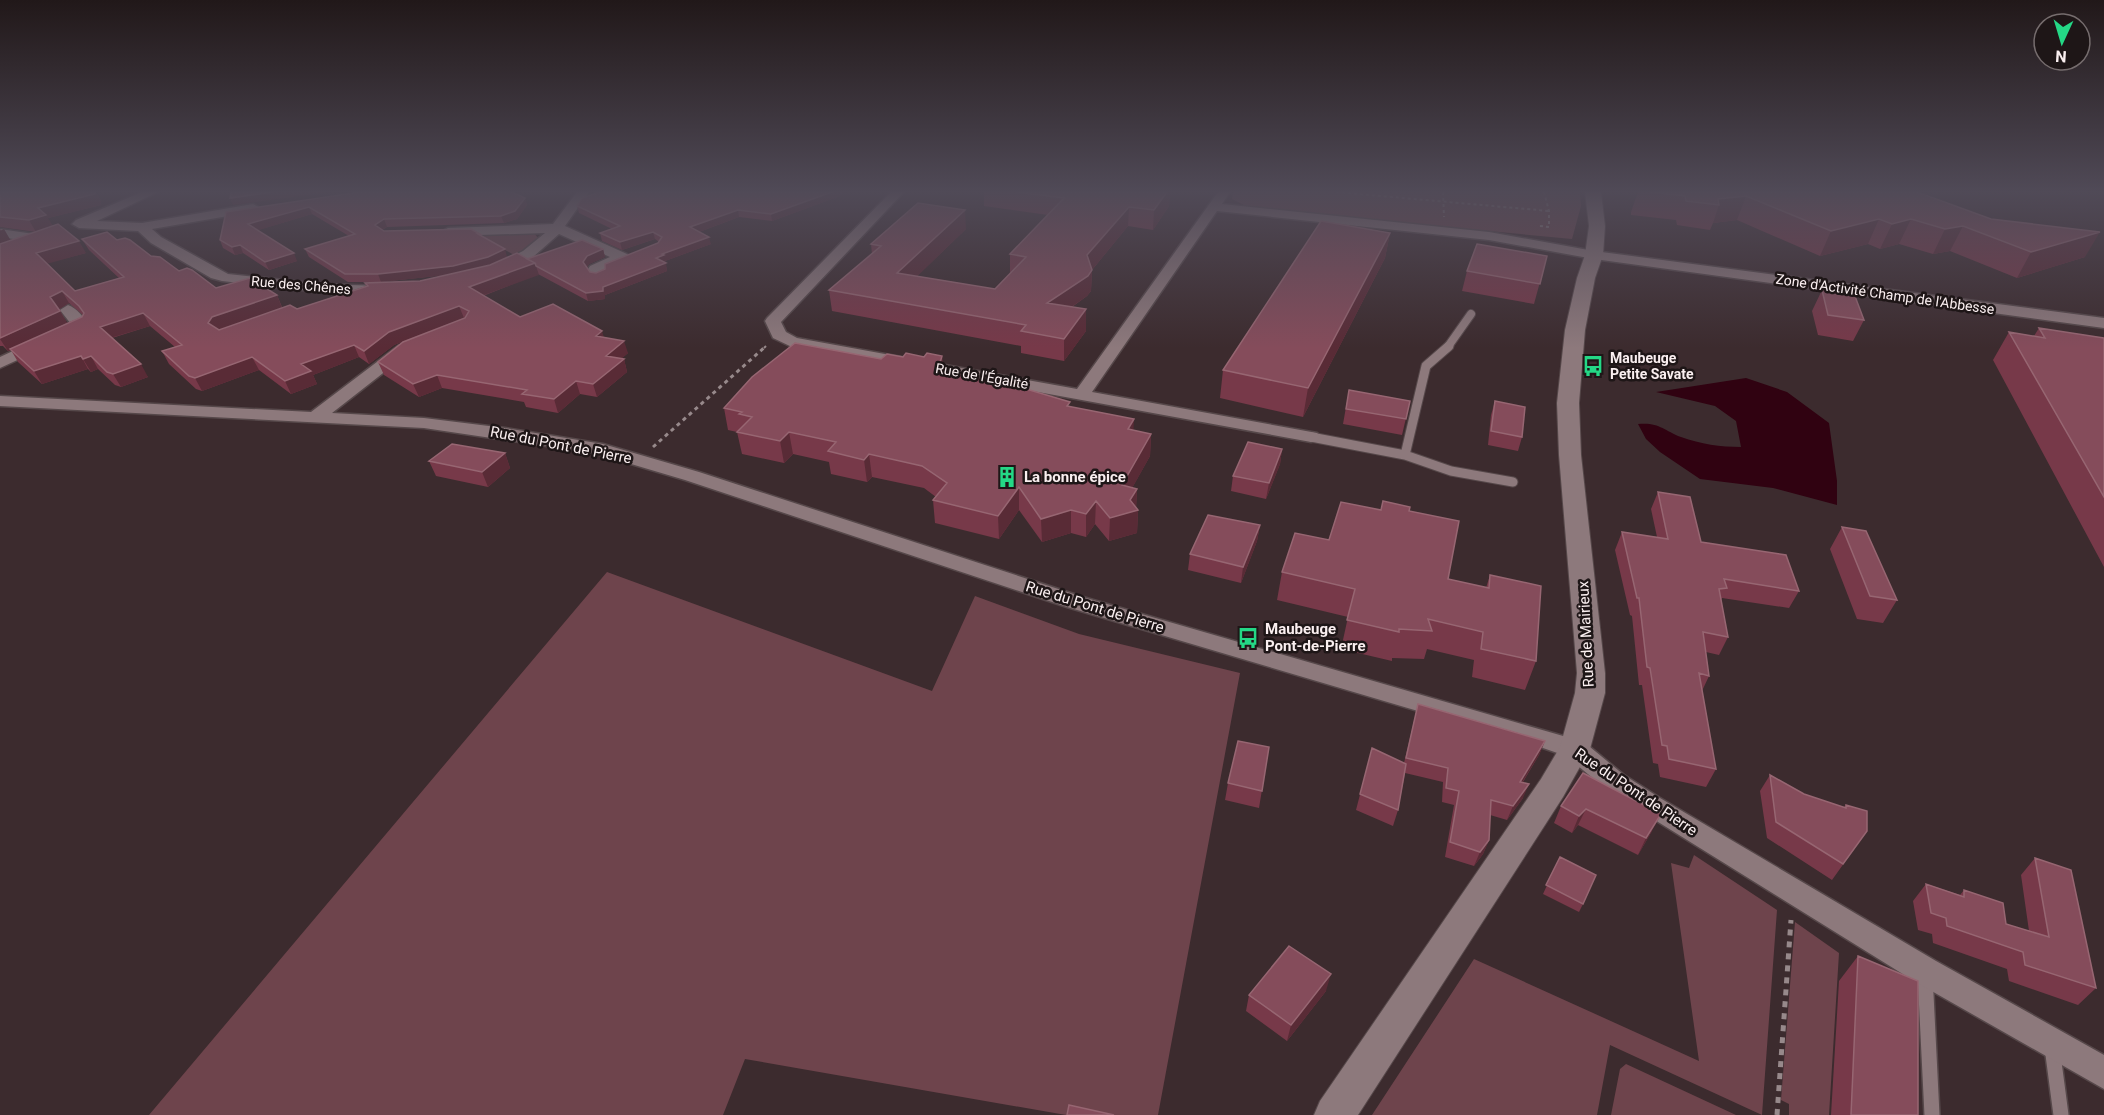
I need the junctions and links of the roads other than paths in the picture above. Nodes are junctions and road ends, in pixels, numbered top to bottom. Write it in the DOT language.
graph roads {
  1 [pos="19,244"];
  2 [pos="163,244"];
  3 [pos="544,244"];
  4 [pos="599,244"];
  5 [pos="848,244"];
  6 [pos="1188,244"];
  7 [pos="1533,244"];
  8 [pos="1596,244"];
  9 [pos="9,248"];
  10 [pos="1594,255"];
  11 [pos="483,273"];
  12 [pos="599,275"];
  13 [pos="352,290"];
  14 [pos="395,290"];
  15 [pos="315,304"];
  16 [pos="68,310"];
  17 [pos="1470,314"];
  18 [pos="2104,323"];
  19 [pos="422,341"];
  20 [pos="0,363"];
  21 [pos="1082,394"];
  22 [pos="0,401"];
  23 [pos="317,416"];
  24 [pos="1311,437"];
  25 [pos="1405,456"];
  26 [pos="1513,482"];
  27 [pos="1575,749"];
  28 [pos="1925,971"];
  29 [pos="2051,1043"];
  30 [pos="2104,1073"];
  31 [pos="1334,1115"];
  32 [pos="1932,1115"];
  33 [pos="2061,1115"];
  1 -- 9 [label="street"];
  2 -- 13 [label="street, Rue des Chênes"];
  3 -- 11 [label="street"];
  4 -- 12 [label="street"];
  5 -- 21 [label="street, Rue de l'Égalité"];
  6 -- 21 [label="street"];
  7 -- 10 [label="street"];
  8 -- 10 [label="street, Rue de Mairieux"];
  10 -- 18 [label="street, Zone d'Activité Champ de l'Abbesse"];
  10 -- 27 [label="street, Rue de Mairieux"];
  13 -- 14 [label="street, Rue des Chênes"];
  13 -- 15 [label="street"];
  16 -- 20 [label="street"];
  17 -- 25 [label="lane"];
  19 -- 23 [label="street"];
  21 -- 24 [label="street, Rue de l'Égalité"];
  22 -- 23 [label="street, Rue du Pont de Pierre"];
  23 -- 27 [label="street, Rue du Pont de Pierre"];
  24 -- 25 [label="lane"];
  25 -- 26 [label="lane"];
  27 -- 28 [label="street, Rue du Pont de Pierre"];
  27 -- 31 [label="street, Rue de Mairieux"];
  28 -- 29 [label="street, Rue du Pont de Pierre"];
  28 -- 32 [label="lane"];
  29 -- 30 [label="street, Rue du Pont de Pierre"];
  29 -- 33 [label="lane"];
}
